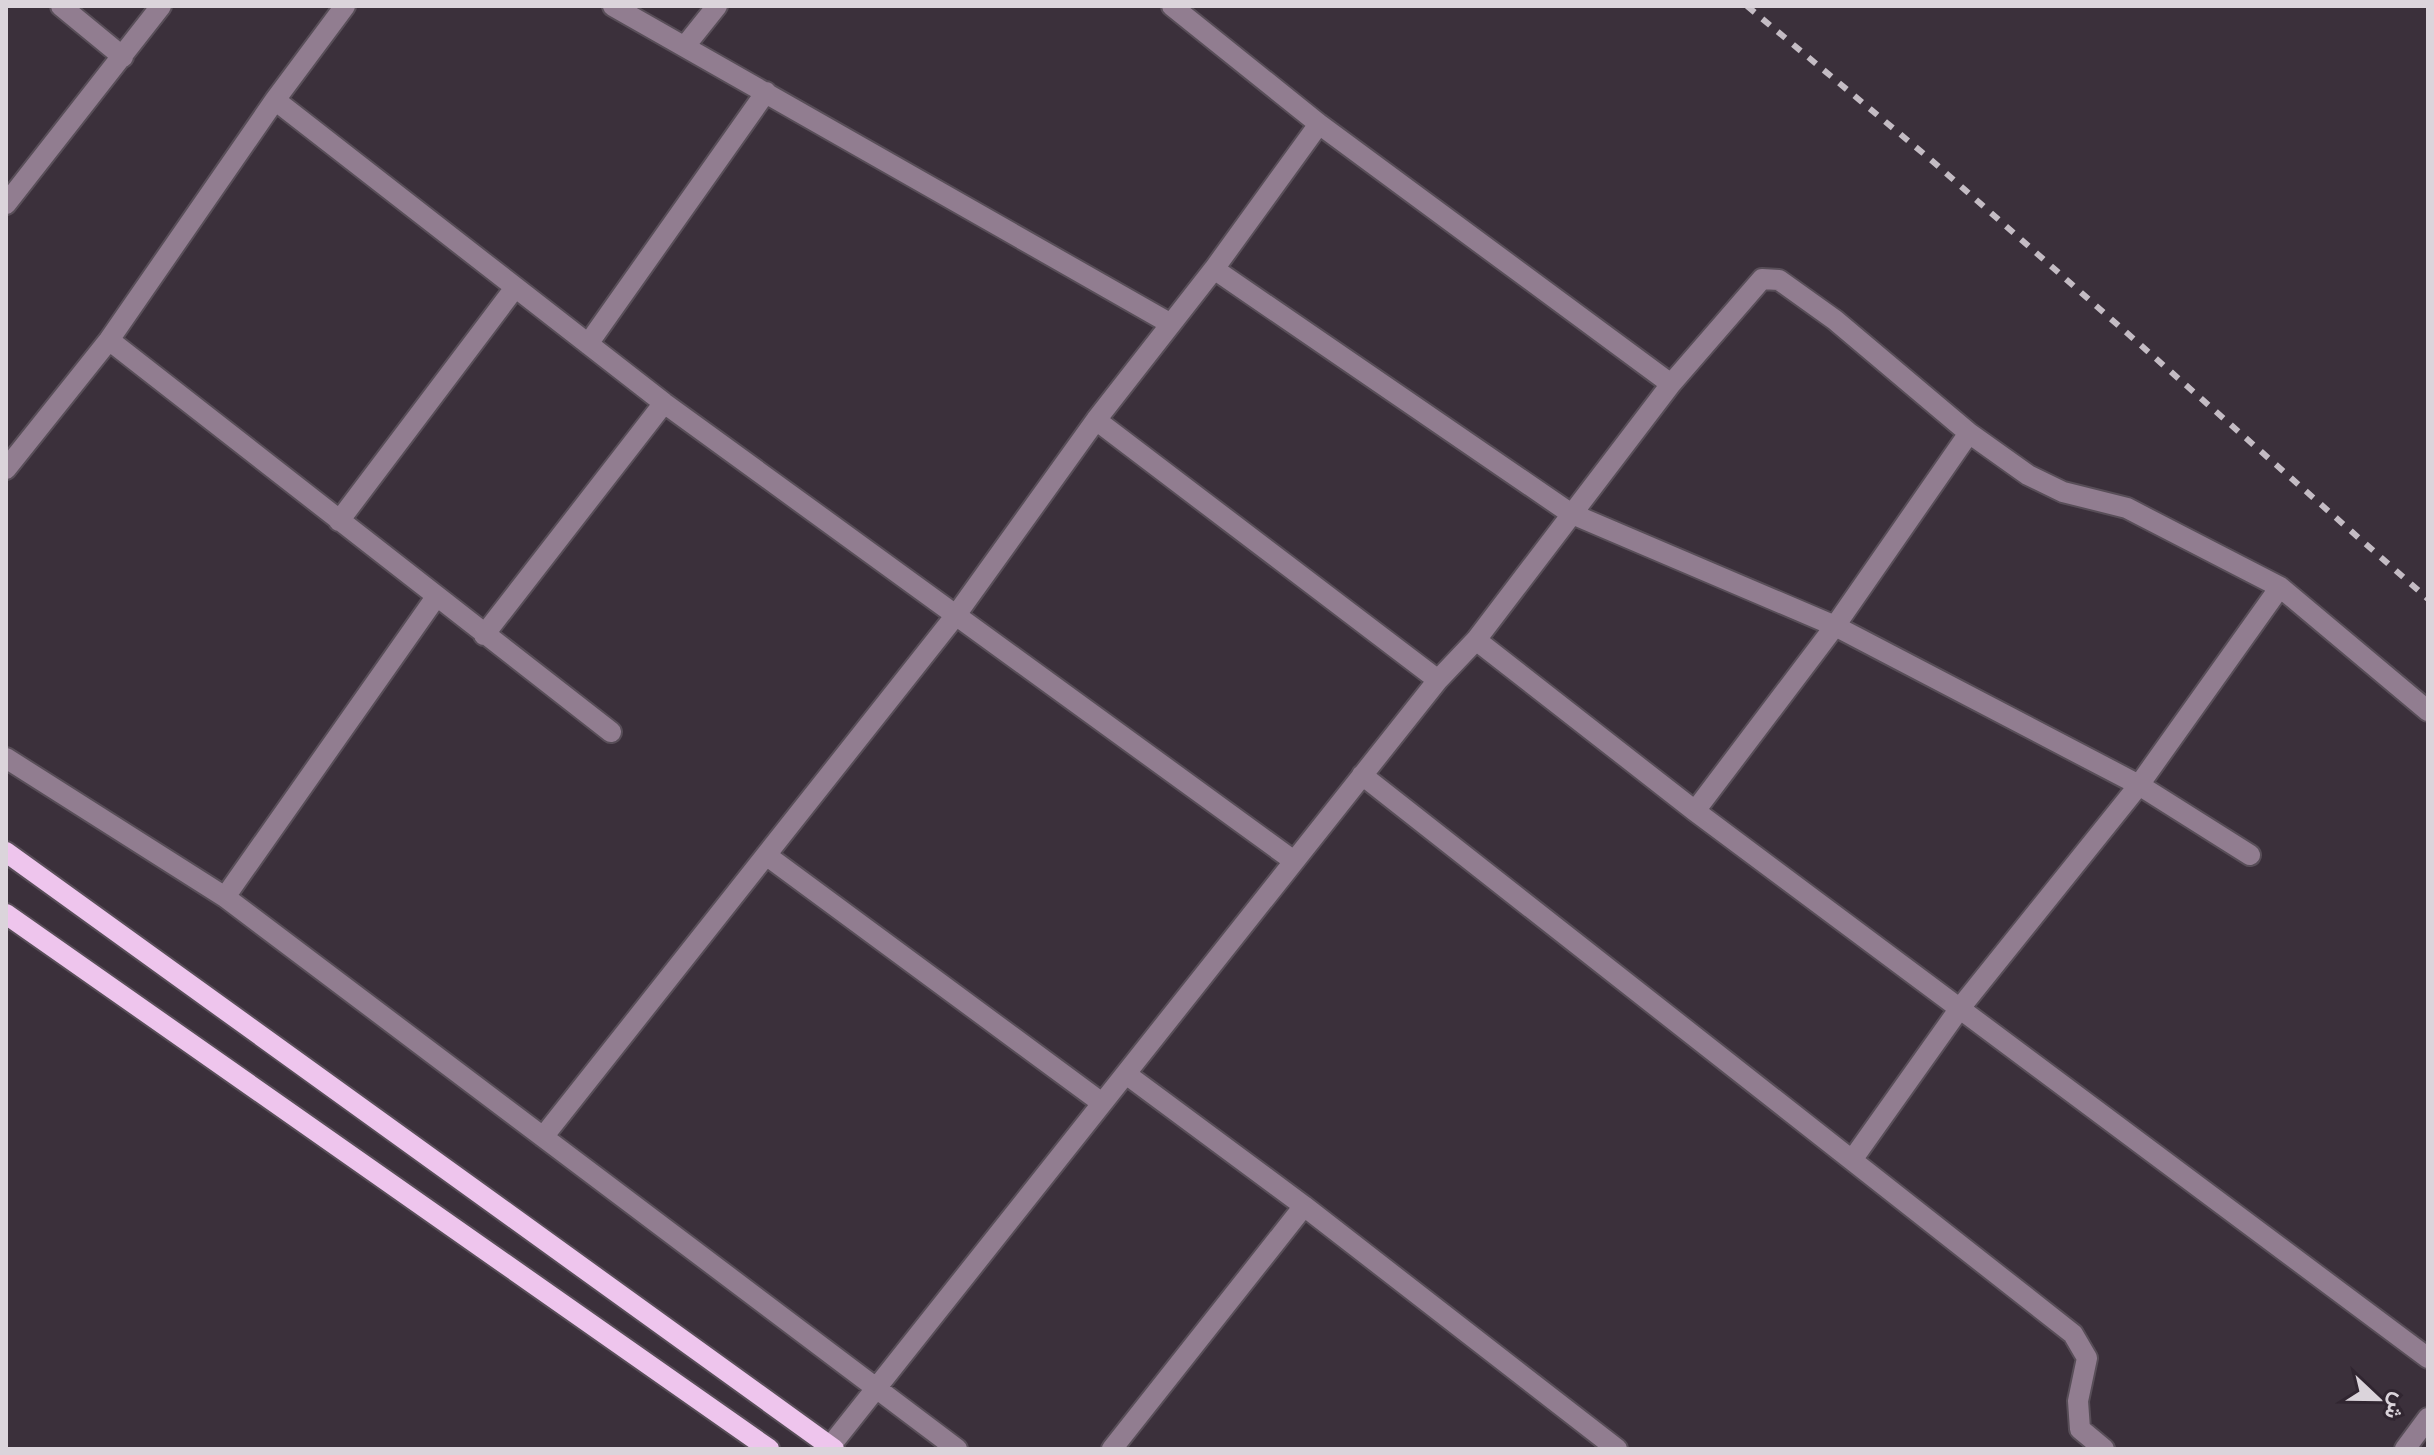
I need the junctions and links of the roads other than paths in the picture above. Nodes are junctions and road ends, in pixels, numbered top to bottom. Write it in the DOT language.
graph roads {
  1 [pos="61,6"];
  2 [pos="161,6"];
  3 [pos="345,6"];
  4 [pos="613,6"];
  5 [pos="717,6"];
  6 [pos="1172,6"];
  7 [pos="685,46"];
  8 [pos="123,57"];
  9 [pos="766,92"];
  10 [pos="275,100"];
  11 [pos="1319,124"];
  12 [pos="6,204"];
  13 [pos="1214,269"];
  14 [pos="514,289"];
  15 [pos="1171,324"];
  16 [pos="109,340"];
  17 [pos="588,344"];
  18 [pos="1671,384"];
  19 [pos="664,403"];
  20 [pos="1096,420"];
  21 [pos="1969,433"];
  22 [pos="6,469"];
  23 [pos="1570,513"];
  24 [pos="339,521"];
  25 [pos="2280,587"];
  26 [pos="436,597"];
  27 [pos="956,615"];
  28 [pos="1835,626"];
  29 [pos="484,635"];
  30 [pos="1476,640"];
  31 [pos="1438,680"];
  32 [pos="2428,711"];
  33 [pos="611,732"];
  34 [pos="6,758"];
  35 [pos="1362,775"];
  36 [pos="2139,785"];
  37 [pos="1695,811"];
  38 [pos="6,852"];
  39 [pos="766,855"];
  40 [pos="2250,855"];
  41 [pos="1294,861"];
  42 [pos="225,897"];
  43 [pos="6,914"];
  44 [pos="1960,1008"];
  45 [pos="1126,1074"];
  46 [pos="1102,1103"];
  47 [pos="543,1137"];
  48 [pos="1852,1160"];
  49 [pos="1304,1206"];
  50 [pos="2428,1358"];
  51 [pos="878,1389"];
  52 [pos="2428,1418"];
  53 [pos="831,1448"];
  54 [pos="769,1449"];
  55 [pos="957,1449"];
  56 [pos="1112,1449"];
  57 [pos="1617,1449"];
  58 [pos="2104,1449"];
  59 [pos="2405,1449"];
  1 -- 8 [label="street"];
  2 -- 8 [label="street"];
  3 -- 10 [label="street"];
  4 -- 7 [label="street"];
  5 -- 7 [label="street"];
  6 -- 11 [label="street"];
  7 -- 9 [label="street"];
  8 -- 12 [label="street"];
  9 -- 15 [label="street"];
  9 -- 17 [label="street"];
  10 -- 14 [label="street"];
  10 -- 16 [label="street"];
  11 -- 13 [label="street"];
  11 -- 18 [label="street"];
  13 -- 15 [label="street"];
  13 -- 23 [label="street"];
  14 -- 17 [label="street"];
  14 -- 24 [label="street"];
  15 -- 20 [label="street"];
  16 -- 22 [label="street"];
  16 -- 24 [label="street"];
  17 -- 19 [label="street"];
  18 -- 21 [label="street"];
  18 -- 23 [label="street"];
  19 -- 27 [label="street"];
  19 -- 29 [label="street"];
  20 -- 27 [label="street"];
  20 -- 31 [label="street"];
  21 -- 25 [label="street"];
  21 -- 28 [label="street"];
  23 -- 28 [label="street"];
  23 -- 30 [label="street"];
  24 -- 26 [label="street"];
  25 -- 32 [label="street"];
  25 -- 36 [label="street"];
  26 -- 29 [label="street"];
  26 -- 42 [label="street"];
  27 -- 39 [label="street"];
  27 -- 41 [label="street"];
  28 -- 36 [label="street"];
  28 -- 37 [label="street"];
  29 -- 33 [label="street"];
  30 -- 31 [label="street"];
  30 -- 37 [label="street"];
  31 -- 35 [label="street"];
  34 -- 42 [label="street"];
  35 -- 41 [label="street"];
  35 -- 48 [label="street"];
  36 -- 40 [label="street"];
  36 -- 44 [label="street"];
  37 -- 44 [label="street"];
  38 -- 53 [label="main road"];
  39 -- 46 [label="street"];
  39 -- 47 [label="street"];
  41 -- 45 [label="street"];
  42 -- 47 [label="street"];
  43 -- 54 [label="main road"];
  44 -- 48 [label="street"];
  44 -- 50 [label="street"];
  45 -- 46 [label="street"];
  45 -- 49 [label="street"];
  46 -- 51 [label="street"];
  47 -- 51 [label="street"];
  48 -- 58 [label="street"];
  49 -- 56 [label="street"];
  49 -- 57 [label="street"];
  51 -- 53 [label="street"];
  51 -- 55 [label="street"];
  52 -- 59 [label="street"];
}
